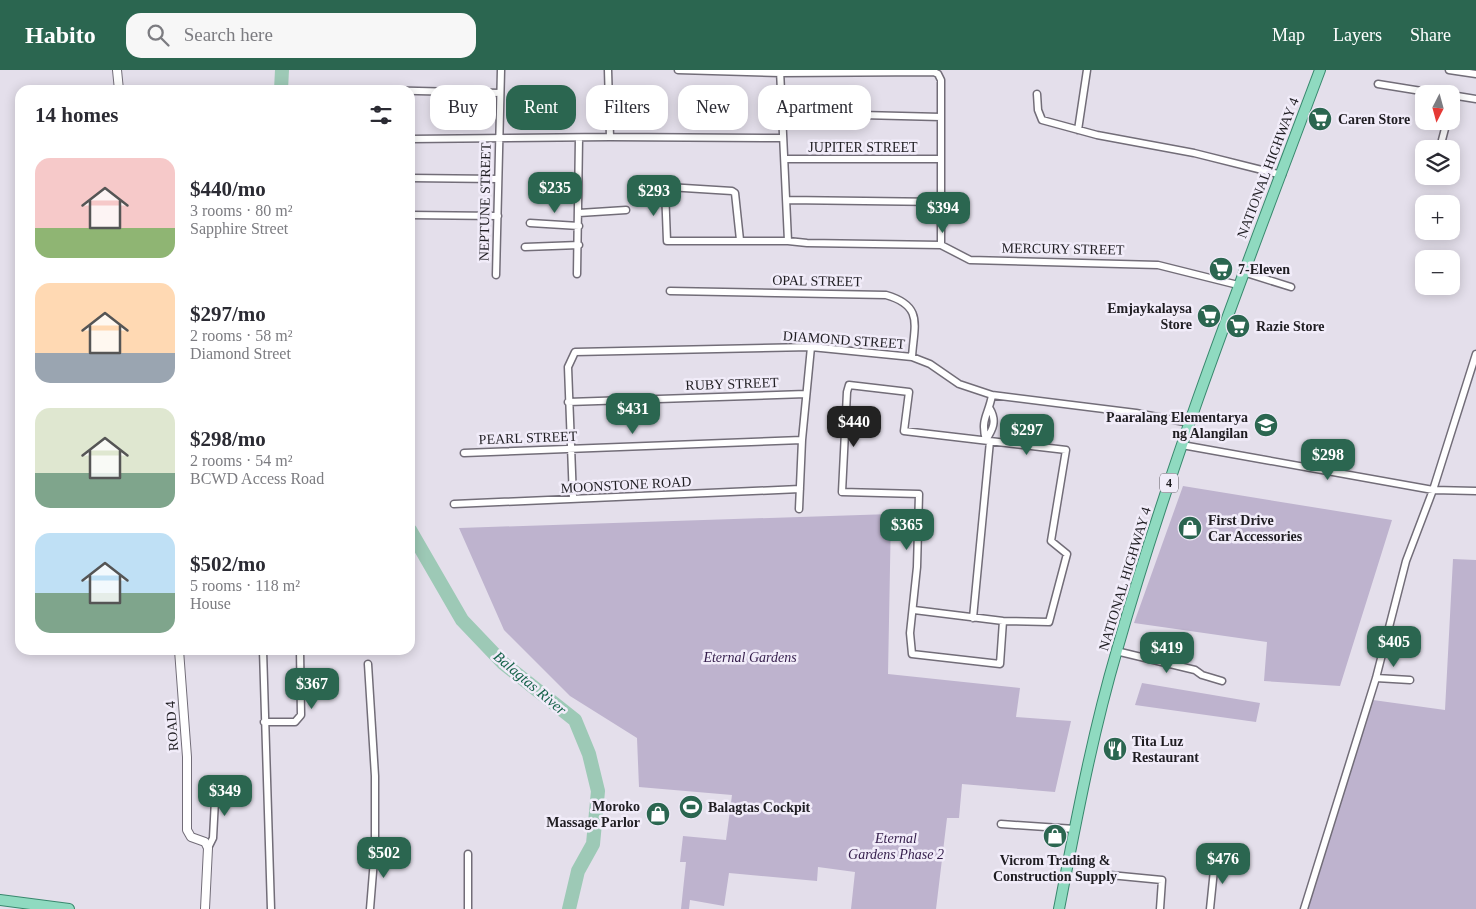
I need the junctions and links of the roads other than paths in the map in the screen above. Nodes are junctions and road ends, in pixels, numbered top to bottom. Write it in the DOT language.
graph roads {
  1 [pos="117,70"];
  2 [pos="502,70"];
  3 [pos="608,70"];
  4 [pos="678,70"];
  5 [pos="1087,70"];
  6 [pos="1320,70"];
  7 [pos="1449,70"];
  8 [pos="780,71"];
  9 [pos="822,71"];
  10 [pos="1476,74"];
  11 [pos="1378,84"];
  12 [pos="118,85"];
  13 [pos="781,85"];
  14 [pos="1415,90"];
  15 [pos="415,91"];
  16 [pos="500,93"];
  17 [pos="1037,94"];
  18 [pos="1460,98"];
  19 [pos="1476,99"];
  20 [pos="871,115"];
  21 [pos="941,116"];
  22 [pos="782,130"];
  23 [pos="1078,130"];
  24 [pos="1445,130"];
  25 [pos="610,137"];
  26 [pos="498,138"];
  27 [pos="579,138"];
  28 [pos="782,138"];
  29 [pos="415,140"];
  30 [pos="1442,140"];
  31 [pos="785,159"];
  32 [pos="940,159"];
  33 [pos="1282,174"];
  34 [pos="415,178"];
  35 [pos="498,179"];
  36 [pos="787,200"];
  37 [pos="942,202"];
  38 [pos="626,210"];
  39 [pos="579,213"];
  40 [pos="415,215"];
  41 [pos="498,216"];
  42 [pos="530,223"];
  43 [pos="579,226"];
  44 [pos="740,240"];
  45 [pos="788,241"];
  46 [pos="578,245"];
  47 [pos="941,245"];
  48 [pos="525,247"];
  49 [pos="1243,272"];
  50 [pos="577,274"];
  51 [pos="496,275"];
  52 [pos="1238,285"];
  53 [pos="1291,287"];
  54 [pos="670,291"];
  55 [pos="811,347"];
  56 [pos="1476,354"];
  57 [pos="912,357"];
  58 [pos="806,394"];
  59 [pos="992,395"];
  60 [pos="568,402"];
  61 [pos="990,409"];
  62 [pos="1190,423"];
  63 [pos="802,440"];
  64 [pos="988,441"];
  65 [pos="1182,445"];
  66 [pos="571,448"];
  67 [pos="464,452"];
  68 [pos="800,489"];
  69 [pos="1433,490"];
  70 [pos="1476,491"];
  71 [pos="573,500"];
  72 [pos="454,504"];
  73 [pos="799,509"];
  74 [pos="914,610"];
  75 [pos="973,618"];
  76 [pos="1003,621"];
  77 [pos="1116,650"];
  78 [pos="179,655"];
  79 [pos="263,655"];
  80 [pos="300,655"];
  81 [pos="368,664"];
  82 [pos="1376,678"];
  83 [pos="1410,680"];
  84 [pos="1222,681"];
  85 [pos="264,722"];
  86 [pos="216,781"];
  87 [pos="1001,824"];
  88 [pos="1075,829"];
  89 [pos="208,848"];
  90 [pos="468,854"];
  91 [pos="1215,860"];
  92 [pos="1110,875"];
  93 [pos="0,900"];
  94 [pos="69,909"];
  95 [pos="205,909"];
  96 [pos="271,909"];
  97 [pos="370,909"];
  98 [pos="468,909"];
  99 [pos="1059,909"];
  100 [pos="1160,909"];
  101 [pos="1210,909"];
  102 [pos="1304,909"];
  1 -- 12 [label="street"];
  2 -- 16 [label="street, NEPTUNE STREET"];
  3 -- 25 [label="street"];
  4 -- 8 [label="street"];
  5 -- 23 [label="street"];
  6 -- 33 [label="main road, NATIONAL HIGHWAY 4 / 4"];
  7 -- 10 [label="street"];
  8 -- 9 [label="street"];
  8 -- 13 [label="street"];
  9 -- 21 [label="street"];
  11 -- 14 [label="street"];
  15 -- 16 [label="street"];
  16 -- 26 [label="street, NEPTUNE STREET"];
  17 -- 23 [label="street"];
  18 -- 19 [label="street"];
  20 -- 21 [label="street"];
  21 -- 32 [label="street"];
  22 -- 28 [label="street"];
  23 -- 33 [label="street"];
  24 -- 30 [label="street"];
  25 -- 27 [label="street"];
  25 -- 28 [label="street"];
  26 -- 27 [label="street"];
  26 -- 29 [label="street"];
  26 -- 35 [label="street, NEPTUNE STREET"];
  27 -- 39 [label="street"];
  28 -- 31 [label="street"];
  31 -- 32 [label="street, JUPITER STREET"];
  31 -- 36 [label="street"];
  32 -- 37 [label="street"];
  33 -- 49 [label="main road, NATIONAL HIGHWAY 4 / 4"];
  34 -- 35 [label="street"];
  35 -- 41 [label="street, NEPTUNE STREET"];
  36 -- 37 [label="street"];
  36 -- 45 [label="street"];
  37 -- 47 [label="street"];
  38 -- 39 [label="street"];
  39 -- 43 [label="street"];
  40 -- 41 [label="street"];
  41 -- 51 [label="street, NEPTUNE STREET"];
  42 -- 43 [label="street"];
  43 -- 46 [label="street"];
  44 -- 44 [label="street, MERCURY STREET"];
  44 -- 45 [label="street, MERCURY STREET"];
  45 -- 47 [label="street, MERCURY STREET"];
  46 -- 48 [label="street"];
  46 -- 50 [label="street"];
  47 -- 52 [label="street, MERCURY STREET"];
  49 -- 52 [label="main road, NATIONAL HIGHWAY 4 / 4"];
  49 -- 53 [label="street"];
  52 -- 62 [label="main road, NATIONAL HIGHWAY 4 / 4"];
  54 -- 57 [label="street, OPAL STREET"];
  55 -- 57 [label="street, DIAMOND STREET"];
  55 -- 58 [label="street"];
  55 -- 60 [label="street, DIAMOND STREET"];
  56 -- 69 [label="street"];
  57 -- 59 [label="street, DIAMOND STREET"];
  58 -- 60 [label="street, RUBY STREET"];
  58 -- 63 [label="street"];
  59 -- 61 [label="street"];
  59 -- 62 [label="street, DIAMOND STREET"];
  60 -- 66 [label="street, DIAMOND STREET"];
  61 -- 64 [label="street"];
  61 -- 64 [label="street"];
  62 -- 65 [label="main road, NATIONAL HIGHWAY 4 / 4"];
  63 -- 66 [label="street, PEARL STREET"];
  63 -- 68 [label="street"];
  64 -- 74 [label="street"];
  64 -- 75 [label="street"];
  64 -- 76 [label="street"];
  65 -- 69 [label="street"];
  65 -- 77 [label="main road, NATIONAL HIGHWAY 4 / 4"];
  66 -- 67 [label="street, PEARL STREET"];
  66 -- 71 [label="street, DIAMOND STREET"];
  68 -- 71 [label="street, MOONSTONE ROAD"];
  68 -- 73 [label="street"];
  69 -- 70 [label="street"];
  69 -- 82 [label="street"];
  71 -- 72 [label="street, MOONSTONE ROAD"];
  74 -- 75 [label="street"];
  74 -- 76 [label="street"];
  75 -- 76 [label="street"];
  77 -- 84 [label="street"];
  77 -- 88 [label="main road, NATIONAL HIGHWAY 4 / 4"];
  78 -- 89 [label="street, ROAD 4"];
  79 -- 85 [label="street"];
  80 -- 85 [label="street"];
  81 -- 97 [label="street"];
  82 -- 83 [label="street"];
  82 -- 102 [label="street"];
  85 -- 96 [label="street"];
  86 -- 89 [label="street"];
  87 -- 88 [label="street"];
  88 -- 99 [label="main road, NATIONAL HIGHWAY 4 / 4"];
  89 -- 95 [label="street"];
  90 -- 98 [label="street"];
  91 -- 101 [label="street"];
  92 -- 100 [label="street"];
  93 -- 94 [label="main road"];
}
